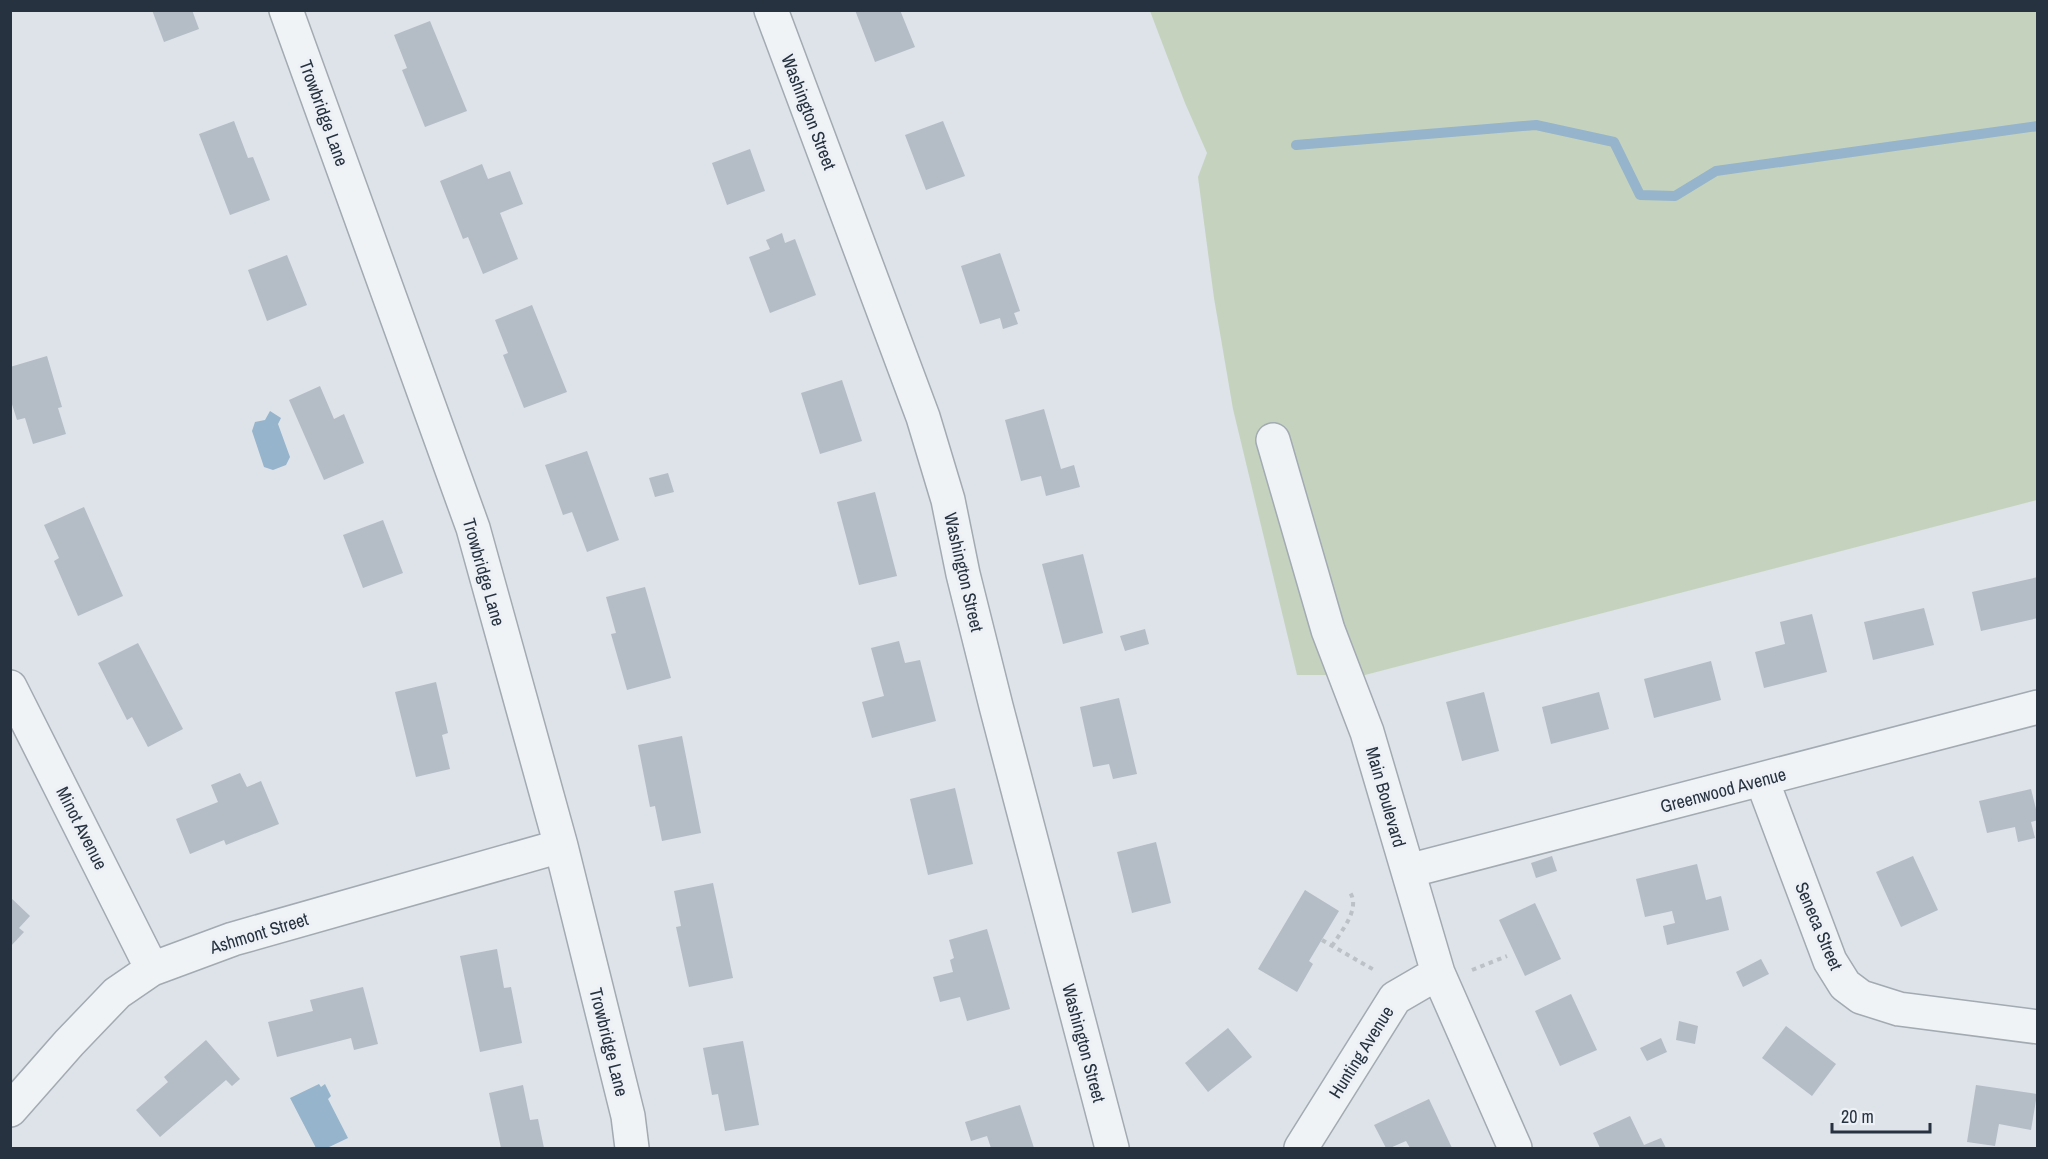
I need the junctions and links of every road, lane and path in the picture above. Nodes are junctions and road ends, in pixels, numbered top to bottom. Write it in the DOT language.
graph roads {
  1 [pos="286,10"];
  2 [pos="771,10"];
  3 [pos="1273,440"];
  4 [pos="10,687"];
  5 [pos="2037,707"];
  6 [pos="1762,780"];
  7 [pos="561,846"];
  8 [pos="1408,871"];
  9 [pos="1349,891"];
  10 [pos="1322,940"];
  11 [pos="1332,946"];
  12 [pos="152,969"];
  13 [pos="1438,973"];
  14 [pos="1400,995"];
  15 [pos="2037,1027"];
  16 [pos="10,1110"];
  17 [pos="632,1149"];
  18 [pos="1112,1149"];
  19 [pos="1301,1149"];
  20 [pos="1515,1149"];
  1 -- 7 [label="street, Trowbridge Lane"];
  2 -- 18 [label="street, Washington Street"];
  3 -- 8 [label="street, Main Boulevard"];
  4 -- 12 [label="street, Minot Avenue"];
  5 -- 6 [label="street, Greenwood Avenue"];
  6 -- 8 [label="street, Greenwood Avenue"];
  6 -- 15 [label="street, Seneca Street"];
  7 -- 12 [label="street, Ashmont Street"];
  7 -- 17 [label="street, Trowbridge Lane"];
  8 -- 13 [label="street, Main Boulevard"];
  9 -- 11 [label="path"];
  10 -- 11 [label="path"];
  11 -- 14 [label="path"];
  12 -- 16 [label="street, Ashmont Street"];
  13 -- 14 [label="street, Hunting Avenue"];
  13 -- 20 [label="street, Main Boulevard"];
  14 -- 19 [label="street, Hunting Avenue"];
}
